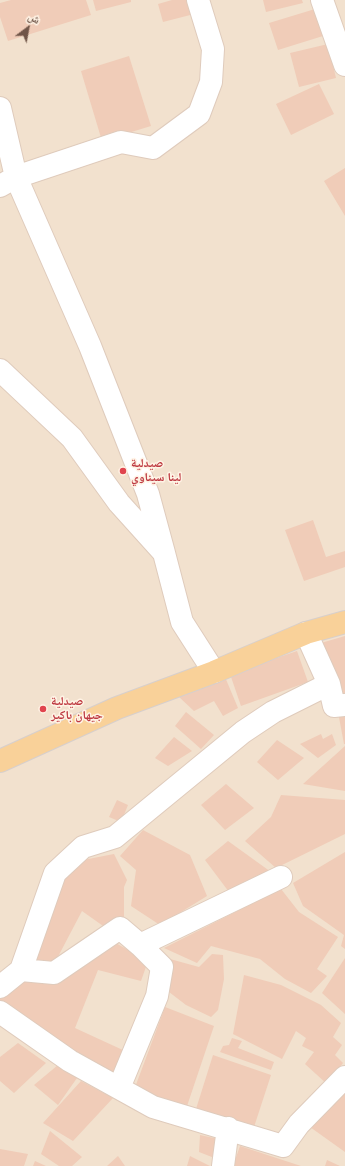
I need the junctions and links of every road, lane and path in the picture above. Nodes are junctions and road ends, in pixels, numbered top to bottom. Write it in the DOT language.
graph roads {
  1 [pos="198,0"];
  2 [pos="322,0"];
  3 [pos="345,65"];
  4 [pos="0,108"];
  5 [pos="8,182"];
  6 [pos="0,370"];
  7 [pos="164,553"];
  8 [pos="345,622"];
  9 [pos="306,633"];
  10 [pos="214,672"];
  11 [pos="329,684"];
  12 [pos="345,705"];
  13 [pos="0,761"];
  14 [pos="281,877"];
  15 [pos="140,944"];
  16 [pos="22,970"];
  17 [pos="0,987"];
  18 [pos="0,1012"];
  19 [pos="345,1077"];
  20 [pos="119,1088"];
  21 [pos="228,1128"];
  22 [pos="223,1166"];
  1 -- 5 [label="street"];
  2 -- 3 [label="street"];
  4 -- 5 [label="street"];
  5 -- 7 [label="street"];
  6 -- 7 [label="street"];
  7 -- 10 [label="street"];
  8 -- 9 [label="main road"];
  9 -- 10 [label="main road"];
  9 -- 11 [label="street"];
  10 -- 13 [label="main road"];
  11 -- 12 [label="street"];
  11 -- 16 [label="street"];
  14 -- 15 [label="street"];
  15 -- 16 [label="street"];
  15 -- 20 [label="street"];
  16 -- 17 [label="street"];
  18 -- 20 [label="street"];
  19 -- 21 [label="street"];
  20 -- 21 [label="street"];
  21 -- 22 [label="street"];
}
